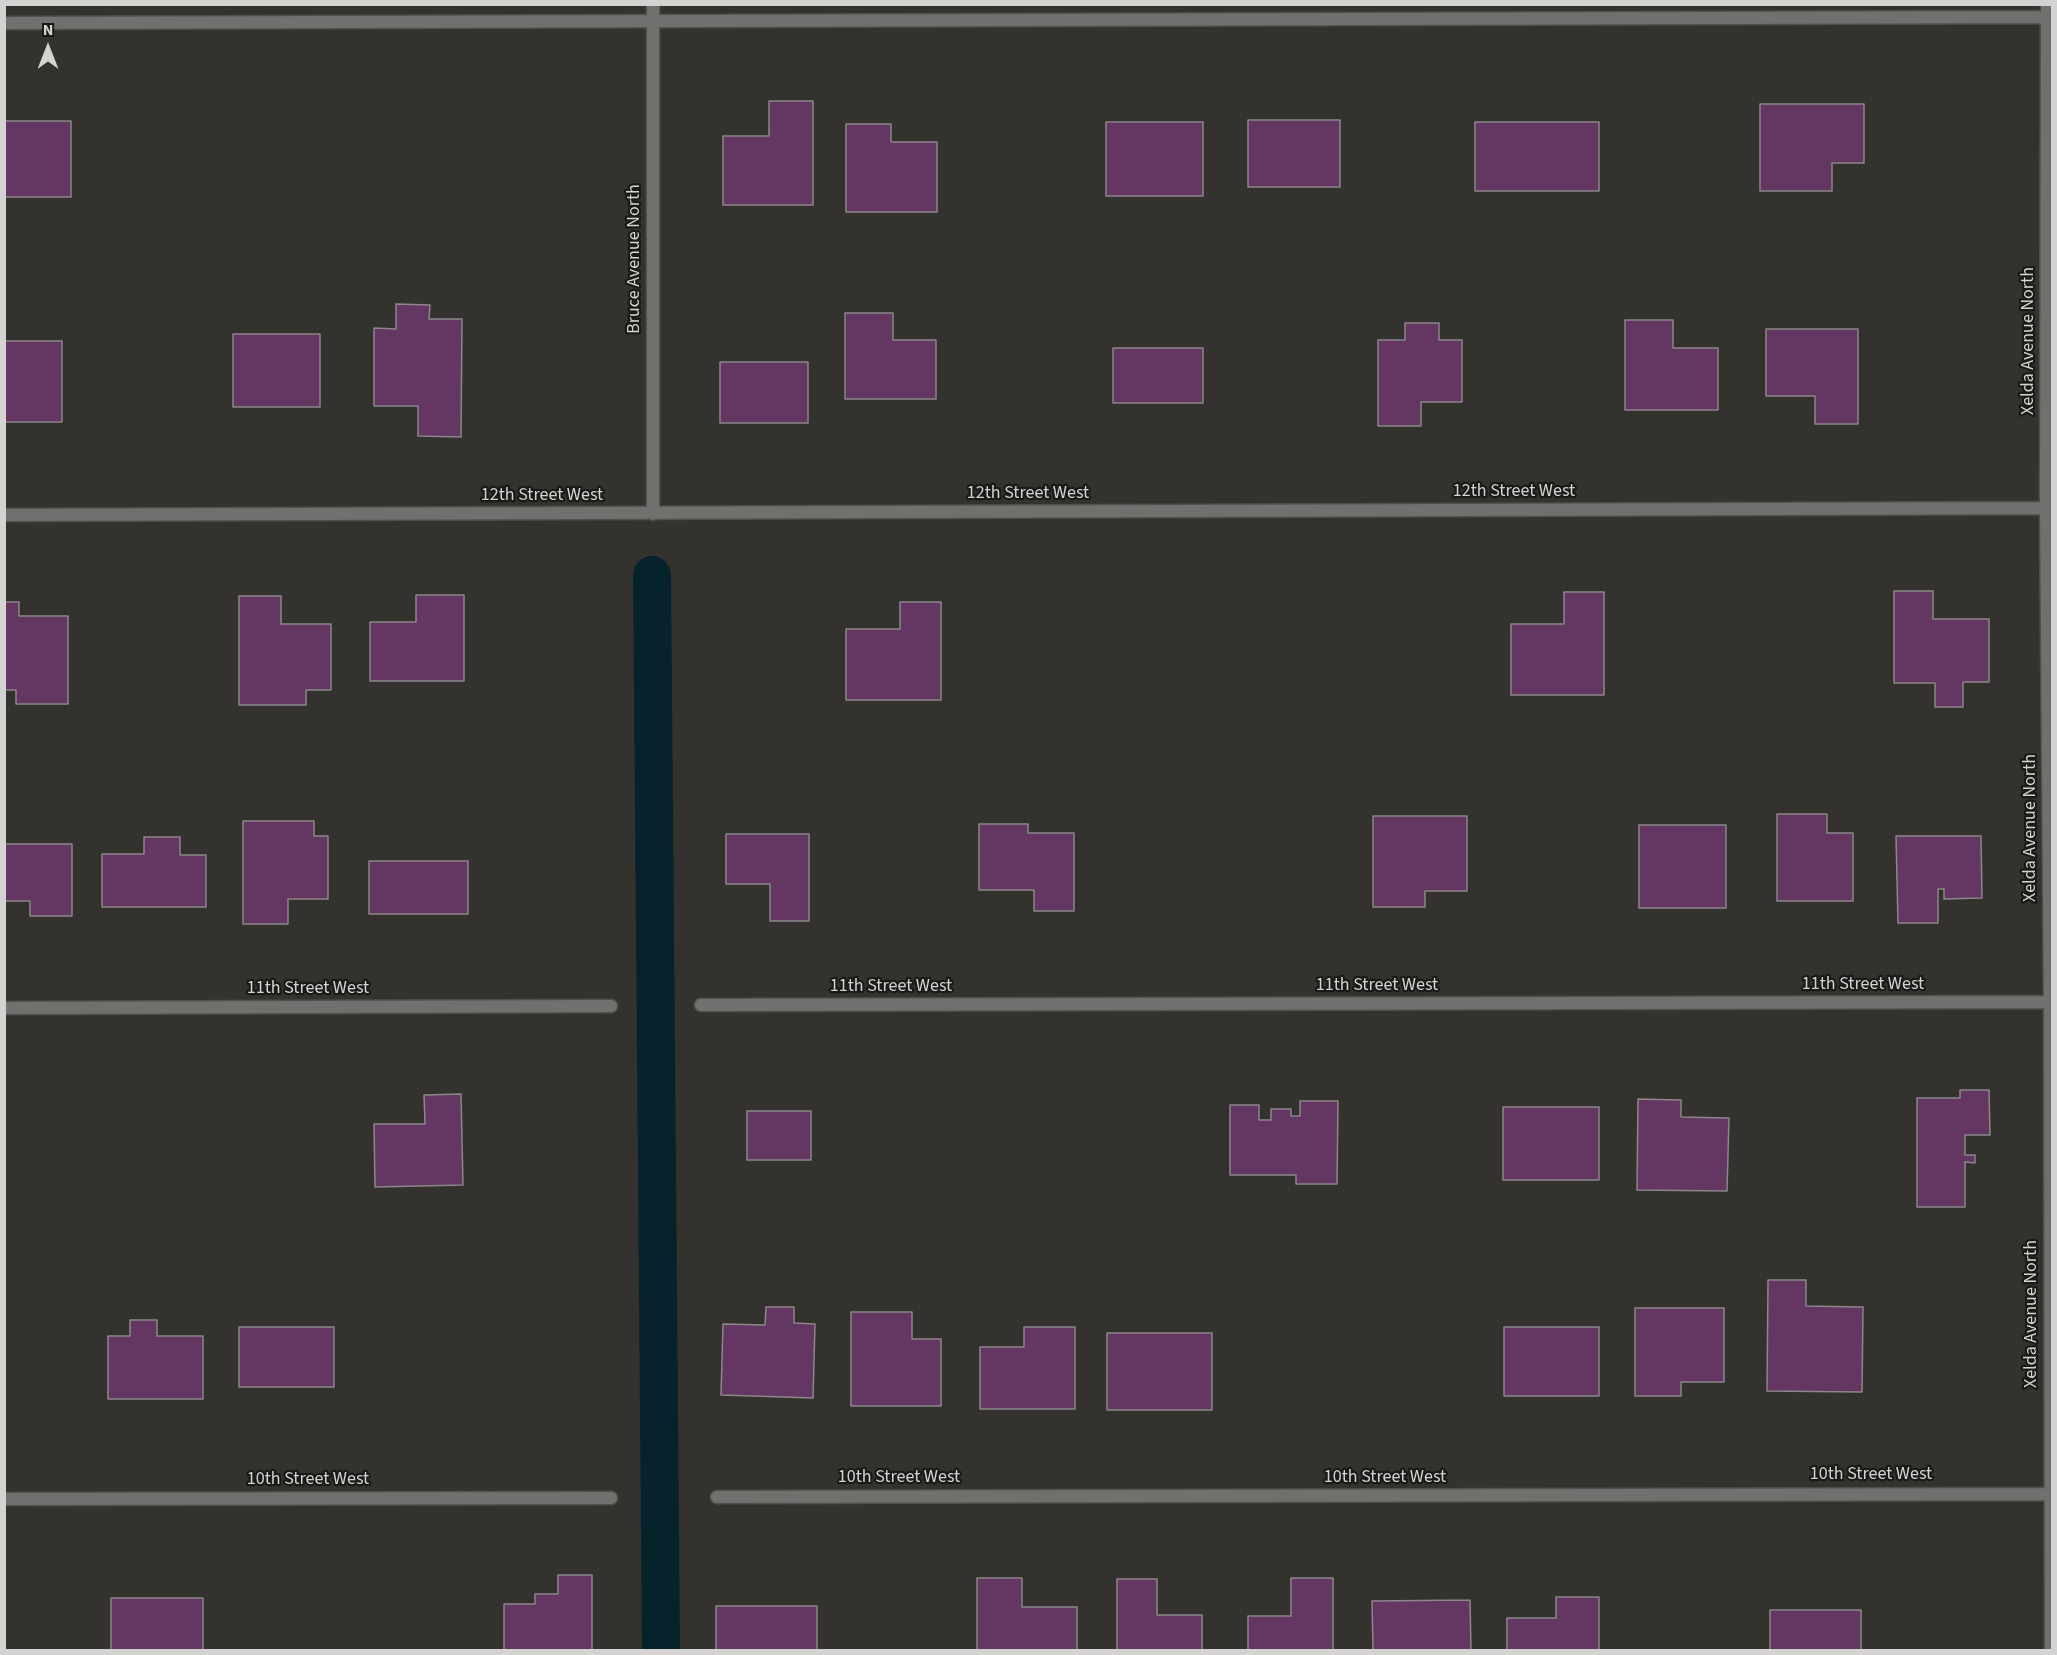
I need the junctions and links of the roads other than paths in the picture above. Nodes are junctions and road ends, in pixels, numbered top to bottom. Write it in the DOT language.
graph roads {
  1 [pos="653,4"];
  2 [pos="2049,13"];
  3 [pos="653,21"];
  4 [pos="4,23"];
  5 [pos="2049,508"];
  6 [pos="653,514"];
  7 [pos="4,515"];
  8 [pos="2051,1002"];
  9 [pos="701,1005"];
  10 [pos="611,1006"];
  11 [pos="4,1008"];
  12 [pos="2051,1494"];
  13 [pos="717,1497"];
  14 [pos="611,1498"];
  15 [pos="4,1499"];
  16 [pos="2051,1650"];
  1 -- 3 [label="street, Bruce Avenue North"];
  2 -- 3 [label="street"];
  2 -- 5 [label="street, Xelda Avenue North"];
  3 -- 4 [label="street"];
  3 -- 6 [label="street, Bruce Avenue North"];
  5 -- 6 [label="street, 12th Street West"];
  5 -- 8 [label="street, Xelda Avenue North"];
  6 -- 7 [label="street, 12th Street West"];
  8 -- 9 [label="street, 11th Street West"];
  8 -- 12 [label="street, Xelda Avenue North"];
  10 -- 11 [label="street, 11th Street West"];
  12 -- 13 [label="street, 10th Street West"];
  12 -- 16 [label="street, Xelda Avenue North"];
  14 -- 15 [label="street, 10th Street West"];
}
